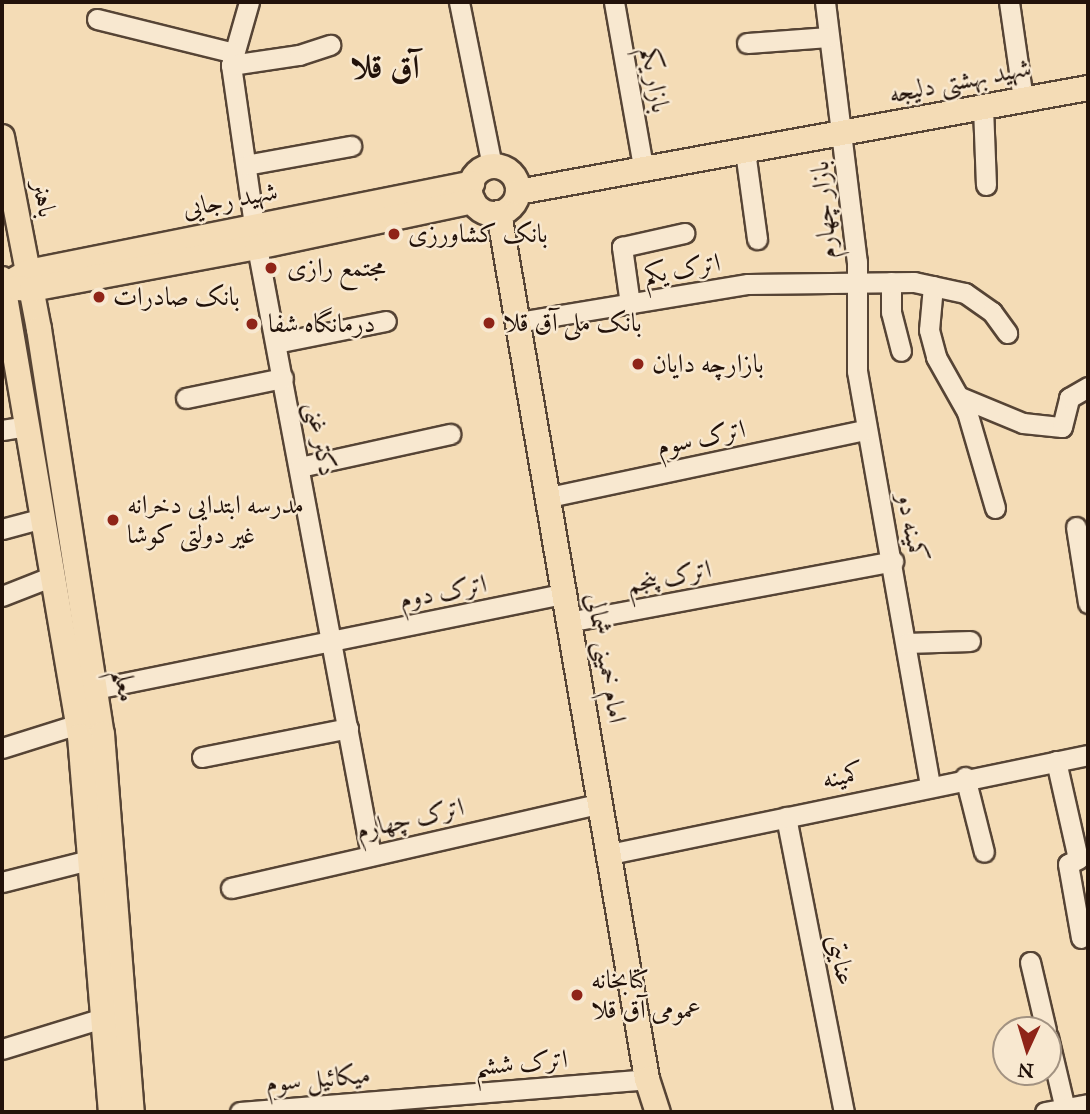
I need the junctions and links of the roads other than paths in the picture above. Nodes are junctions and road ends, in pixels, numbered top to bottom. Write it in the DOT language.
graph roads {
  1 [pos="249,2"];
  2 [pos="459,2"];
  3 [pos="614,2"];
  4 [pos="825,2"];
  5 [pos="1009,2"];
  6 [pos="97,19"];
  7 [pos="829,37"];
  8 [pos="747,43"];
  9 [pos="330,45"];
  10 [pos="233,59"];
  11 [pos="1088,88"];
  12 [pos="1023,99"];
  13 [pos="983,107"];
  14 [pos="843,134"];
  15 [pos="2,137"];
  16 [pos="351,146"];
  17 [pos="745,151"];
  18 [pos="246,164"];
  19 [pos="492,166"];
  20 [pos="643,167"];
  21 [pos="986,185"];
  22 [pos="473,192"];
  23 [pos="518,192"];
  24 [pos="499,214"];
  25 [pos="684,233"];
  26 [pos="256,236"];
  27 [pos="757,239"];
  28 [pos="30,281"];
  29 [pos="855,281"];
  30 [pos="891,282"];
  31 [pos="2,284"];
  32 [pos="933,286"];
  33 [pos="630,304"];
  34 [pos="386,321"];
  35 [pos="519,322"];
  36 [pos="1007,333"];
  37 [pos="276,343"];
  38 [pos="901,351"];
  39 [pos="283,378"];
  40 [pos="1088,387"];
  41 [pos="960,397"];
  42 [pos="186,398"];
  43 [pos="27,426"];
  44 [pos="2,430"];
  45 [pos="865,430"];
  46 [pos="450,433"];
  47 [pos="300,467"];
  48 [pos="548,497"];
  49 [pos="995,508"];
  50 [pos="43,518"];
  51 [pos="1076,527"];
  52 [pos="2,529"];
  53 [pos="893,561"];
  54 [pos="53,576"];
  55 [pos="564,594"];
  56 [pos="2,596"];
  57 [pos="1088,603"];
  58 [pos="568,622"];
  59 [pos="331,641"];
  60 [pos="970,641"];
  61 [pos="907,643"];
  62 [pos="95,689"];
  63 [pos="348,728"];
  64 [pos="87,731"];
  65 [pos="2,748"];
  66 [pos="1088,755"];
  67 [pos="202,757"];
  68 [pos="1056,761"];
  69 [pos="965,777"];
  70 [pos="930,784"];
  71 [pos="601,803"];
  72 [pos="786,817"];
  73 [pos="984,852"];
  74 [pos="610,854"];
  75 [pos="371,855"];
  76 [pos="89,860"];
  77 [pos="2,882"];
  78 [pos="231,888"];
  79 [pos="1081,938"];
  80 [pos="1030,962"];
  81 [pos="1043,1016"];
  82 [pos="103,1018"];
  83 [pos="2,1049"];
  84 [pos="647,1079"];
  85 [pos="1060,1086"];
  86 [pos="1088,1104"];
  87 [pos="401,1106"];
  88 [pos="1065,1108"];
  89 [pos="111,1112"];
  90 [pos="132,1112"];
  91 [pos="240,1112"];
  92 [pos="658,1112"];
  93 [pos="844,1112"];
  94 [pos="1045,1112"];
  1 -- 10 [label="street"];
  2 -- 19 [label="street"];
  3 -- 20 [label="street, بازار یکم"];
  4 -- 7 [label="street, بازار چهارم"];
  5 -- 12 [label="street"];
  6 -- 10 [label="street"];
  7 -- 8 [label="street"];
  7 -- 14 [label="street, بازار چهارم"];
  9 -- 10 [label="street"];
  10 -- 18 [label="street, دکتر غنی"];
  11 -- 12 [label="main road, شهید بهشتی دلیجه"];
  12 -- 13 [label="main road, شهید بهشتی دلیجه"];
  13 -- 14 [label="main road, شهید بهشتی دلیجه"];
  13 -- 21 [label="street"];
  14 -- 17 [label="main road"];
  14 -- 29 [label="street, بازار چهارم"];
  15 -- 28 [label="main road, باهنر"];
  16 -- 18 [label="street"];
  17 -- 20 [label="main road"];
  17 -- 27 [label="street"];
  18 -- 26 [label="street, دکتر غنی"];
  19 -- 22 [label="main road"];
  19 -- 23 [label="main road"];
  20 -- 23 [label="main road"];
  22 -- 24 [label="main road"];
  22 -- 26 [label="main road, شهید رجایی"];
  23 -- 24 [label="main road"];
  24 -- 35 [label="main road, امام خمینی شمالی"];
  25 -- 33 [label="street"];
  26 -- 28 [label="main road, شهید رجایی"];
  26 -- 37 [label="street, دکتر غنی"];
  28 -- 31 [label="main road, شهید رجایی"];
  28 -- 62 [label="main road, معلم"];
  29 -- 30 [label="street, اترک یکم"];
  29 -- 33 [label="street, اترک یکم"];
  29 -- 45 [label="street, کمینه دو"];
  30 -- 32 [label="street, اترک یکم"];
  30 -- 38 [label="street"];
  31 -- 43 [label="main road, معلم"];
  32 -- 36 [label="street, اترک یکم"];
  32 -- 41 [label="street"];
  33 -- 35 [label="street, اترک یکم"];
  34 -- 37 [label="street"];
  35 -- 48 [label="main road, امام خمینی شمالی"];
  37 -- 39 [label="street, دکتر غنی"];
  39 -- 42 [label="street"];
  39 -- 47 [label="street, دکتر غنی"];
  40 -- 41 [label="street"];
  41 -- 49 [label="street"];
  43 -- 44 [label="street"];
  43 -- 50 [label="main road, معلم"];
  45 -- 48 [label="street, اترک سوم"];
  45 -- 53 [label="street, کمینه دو"];
  46 -- 47 [label="street"];
  47 -- 59 [label="street, دکتر غنی"];
  48 -- 55 [label="main road, امام خمینی شمالی"];
  50 -- 52 [label="street"];
  50 -- 54 [label="main road, معلم"];
  51 -- 57 [label="street"];
  53 -- 58 [label="street, اترک پنجم"];
  53 -- 61 [label="street, کمینه دو"];
  54 -- 56 [label="street"];
  54 -- 64 [label="main road, معلم"];
  55 -- 58 [label="main road, امام خمینی شمالی"];
  55 -- 59 [label="street, اترک دوم"];
  58 -- 71 [label="main road, امام خمینی شمالی"];
  59 -- 62 [label="street, اترک دوم"];
  59 -- 63 [label="street, دکتر غنی"];
  60 -- 61 [label="street"];
  61 -- 70 [label="street, کمینه دو"];
  62 -- 64 [label="main road, معلم"];
  63 -- 67 [label="street"];
  63 -- 75 [label="street, دکتر غنی"];
  64 -- 65 [label="street"];
  64 -- 76 [label="main road, معلم"];
  64 -- 90 [label="main road, معلم"];
  66 -- 68 [label="street, کمینه"];
  68 -- 69 [label="street, کمینه"];
  68 -- 79 [label="street"];
  69 -- 70 [label="street, کمینه"];
  69 -- 73 [label="street"];
  70 -- 72 [label="street, کمینه"];
  71 -- 74 [label="main road, امام خمینی شمالی"];
  71 -- 75 [label="street, اترک چهارم"];
  72 -- 74 [label="street, کمینه"];
  72 -- 93 [label="street, عنایتی"];
  74 -- 84 [label="main road, امام خمینی شمالی"];
  75 -- 78 [label="street, اترک چهارم"];
  76 -- 77 [label="street"];
  76 -- 82 [label="main road, معلم"];
  80 -- 81 [label="street"];
  82 -- 83 [label="street"];
  82 -- 89 [label="main road, معلم"];
  84 -- 87 [label="street, اترک ششم"];
  84 -- 92 [label="main road, امام خمینی شمالی"];
  85 -- 88 [label="street"];
  86 -- 88 [label="street"];
  87 -- 91 [label="street, میکائیل سوم"];
  88 -- 94 [label="street"];
}
